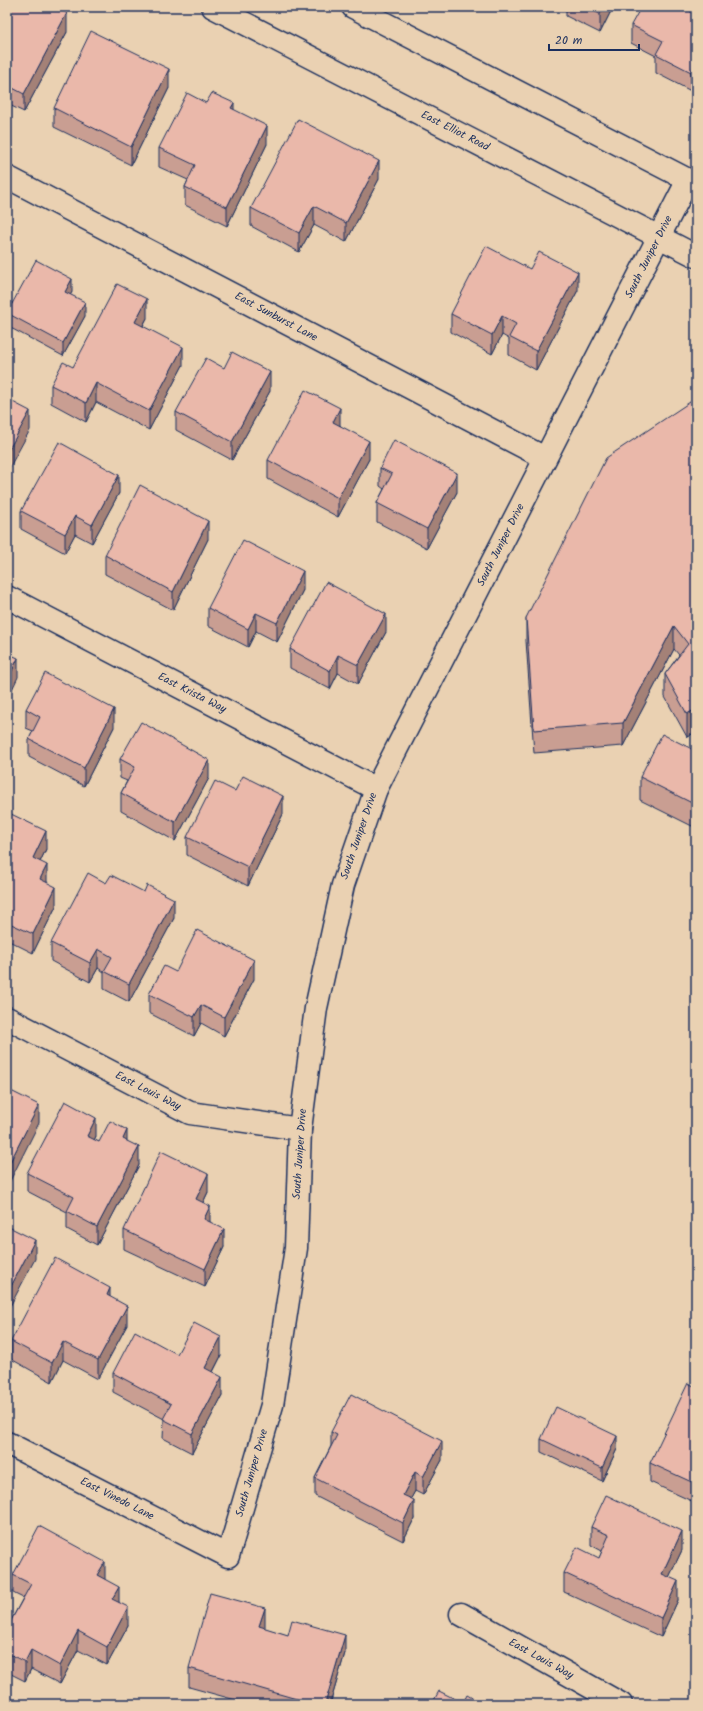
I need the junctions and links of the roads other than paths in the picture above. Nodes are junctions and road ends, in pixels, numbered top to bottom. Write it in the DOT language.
graph roads {
  1 [pos="213,7"];
  2 [pos="353,7"];
  3 [pos="7,177"];
  4 [pos="692,182"];
  5 [pos="660,237"];
  6 [pos="696,256"];
  7 [pos="545,458"];
  8 [pos="7,598"];
  9 [pos="376,789"];
  10 [pos="7,1018"];
  11 [pos="300,1129"];
  12 [pos="7,1443"];
  13 [pos="228,1556"];
  14 [pos="461,1614"];
  15 [pos="621,1704"];
  1 -- 5 [label="street, East Elliot Road"];
  2 -- 4 [label="street"];
  3 -- 7 [label="street, East Sunburst Lane"];
  4 -- 5 [label="street, South Juniper Drive"];
  5 -- 6 [label="street, East Elliot Road"];
  5 -- 7 [label="street, South Juniper Drive"];
  7 -- 9 [label="street, South Juniper Drive"];
  8 -- 9 [label="street, East Krista Way"];
  9 -- 11 [label="street, South Juniper Drive"];
  10 -- 11 [label="street, East Louis Way"];
  11 -- 13 [label="street, South Juniper Drive"];
  12 -- 13 [label="street, East Vinedo Lane"];
  14 -- 15 [label="street, East Louis Way"];
}
